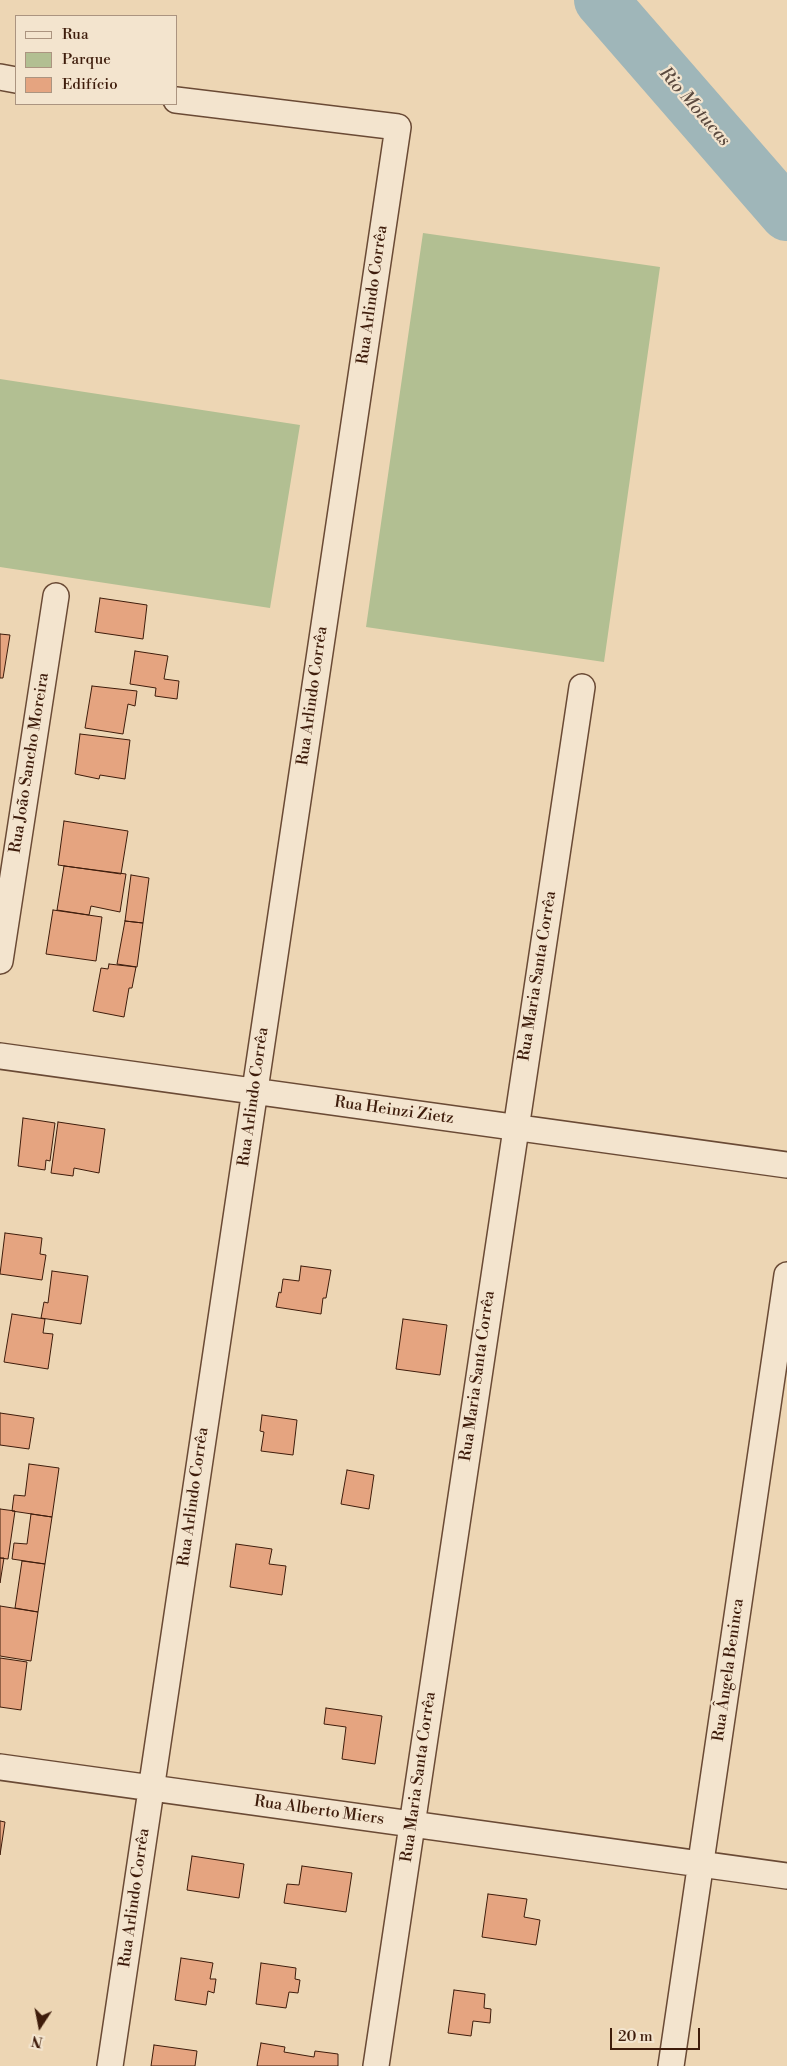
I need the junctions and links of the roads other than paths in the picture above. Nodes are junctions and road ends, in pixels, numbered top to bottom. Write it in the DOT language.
graph roads {
  1 [pos="0,78"];
  2 [pos="15,80"];
  3 [pos="178,100"];
  4 [pos="56,596"];
  5 [pos="582,687"];
  6 [pos="0,960"];
  7 [pos="0,1056"];
  8 [pos="254,1091"];
  9 [pos="515,1127"];
  10 [pos="787,1165"];
  11 [pos="787,1274"];
  12 [pos="0,1767"];
  13 [pos="152,1788"];
  14 [pos="412,1824"];
  15 [pos="700,1864"];
  16 [pos="787,1876"];
  17 [pos="110,2066"];
  18 [pos="376,2066"];
  19 [pos="671,2066"];
  1 -- 2 [label="street"];
  3 -- 8 [label="street, Rua Arlindo Corrêa"];
  4 -- 6 [label="street, Rua João Sancho Moreira"];
  5 -- 9 [label="street, Rua Maria Santa Corrêa"];
  7 -- 8 [label="street, Rua Heinzi Zietz"];
  8 -- 9 [label="street, Rua Heinzi Zietz"];
  8 -- 13 [label="street, Rua Arlindo Corrêa"];
  9 -- 10 [label="street, Rua Heinzi Zietz"];
  9 -- 14 [label="street, Rua Maria Santa Corrêa"];
  11 -- 15 [label="street, Rua Ângela Beninca"];
  12 -- 13 [label="street, Rua Alberto Miers"];
  13 -- 14 [label="street, Rua Alberto Miers"];
  13 -- 17 [label="street, Rua Arlindo Corrêa"];
  14 -- 15 [label="street, Rua Alberto Miers"];
  14 -- 18 [label="street, Rua Maria Santa Corrêa"];
  15 -- 16 [label="street, Rua Alberto Miers"];
  15 -- 19 [label="street, Rua Ângela Beninca"];
}
